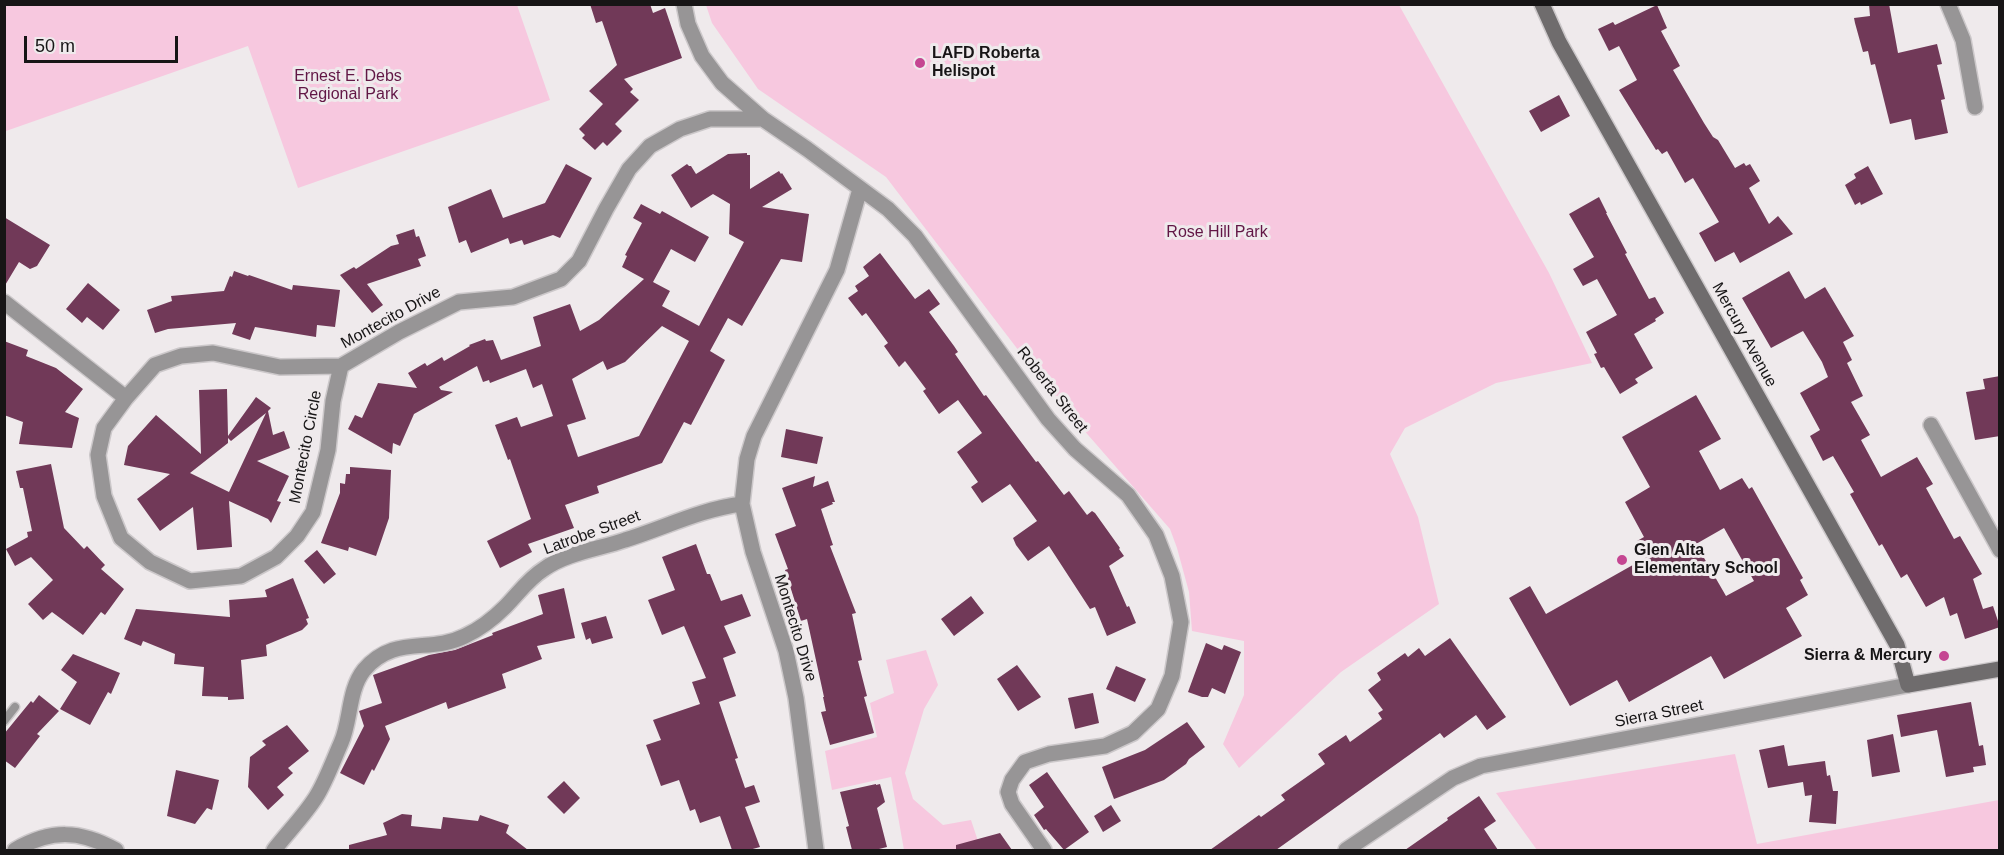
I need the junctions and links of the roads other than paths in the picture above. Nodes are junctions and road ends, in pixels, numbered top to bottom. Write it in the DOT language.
graph roads {
  1 [pos="684,4"];
  2 [pos="1542,4"];
  3 [pos="1948,4"];
  4 [pos="1975,108"];
  5 [pos="763,119"];
  6 [pos="860,189"];
  7 [pos="4,302"];
  8 [pos="341,366"];
  9 [pos="126,398"];
  10 [pos="1931,425"];
  11 [pos="742,504"];
  12 [pos="2000,550"];
  13 [pos="2000,669"];
  14 [pos="1908,685"];
  15 [pos="15,707"];
  16 [pos="4,722"];
  17 [pos="15,850"];
  18 [pos="116,850"];
  19 [pos="274,850"];
  20 [pos="816,850"];
  21 [pos="1044,850"];
  22 [pos="1346,850"];
  1 -- 5 [label="street, Roberta Street"];
  2 -- 14 [label="street, Mercury Avenue"];
  3 -- 4 [label="street"];
  5 -- 6 [label="street, Roberta Street"];
  5 -- 8 [label="street, Montecito Drive"];
  6 -- 11 [label="street, Montecito Drive"];
  6 -- 21 [label="street, Roberta Street"];
  7 -- 9 [label="street"];
  8 -- 9 [label="street, Montecito Drive"];
  8 -- 9 [label="street, Montecito Circle"];
  10 -- 12 [label="street"];
  11 -- 19 [label="street, Latrobe Street"];
  11 -- 20 [label="street, Montecito Drive"];
  13 -- 14 [label="street, Sierra Street"];
  14 -- 22 [label="street, Sierra Street"];
  15 -- 16 [label="lane"];
  17 -- 18 [label="street"];
}
